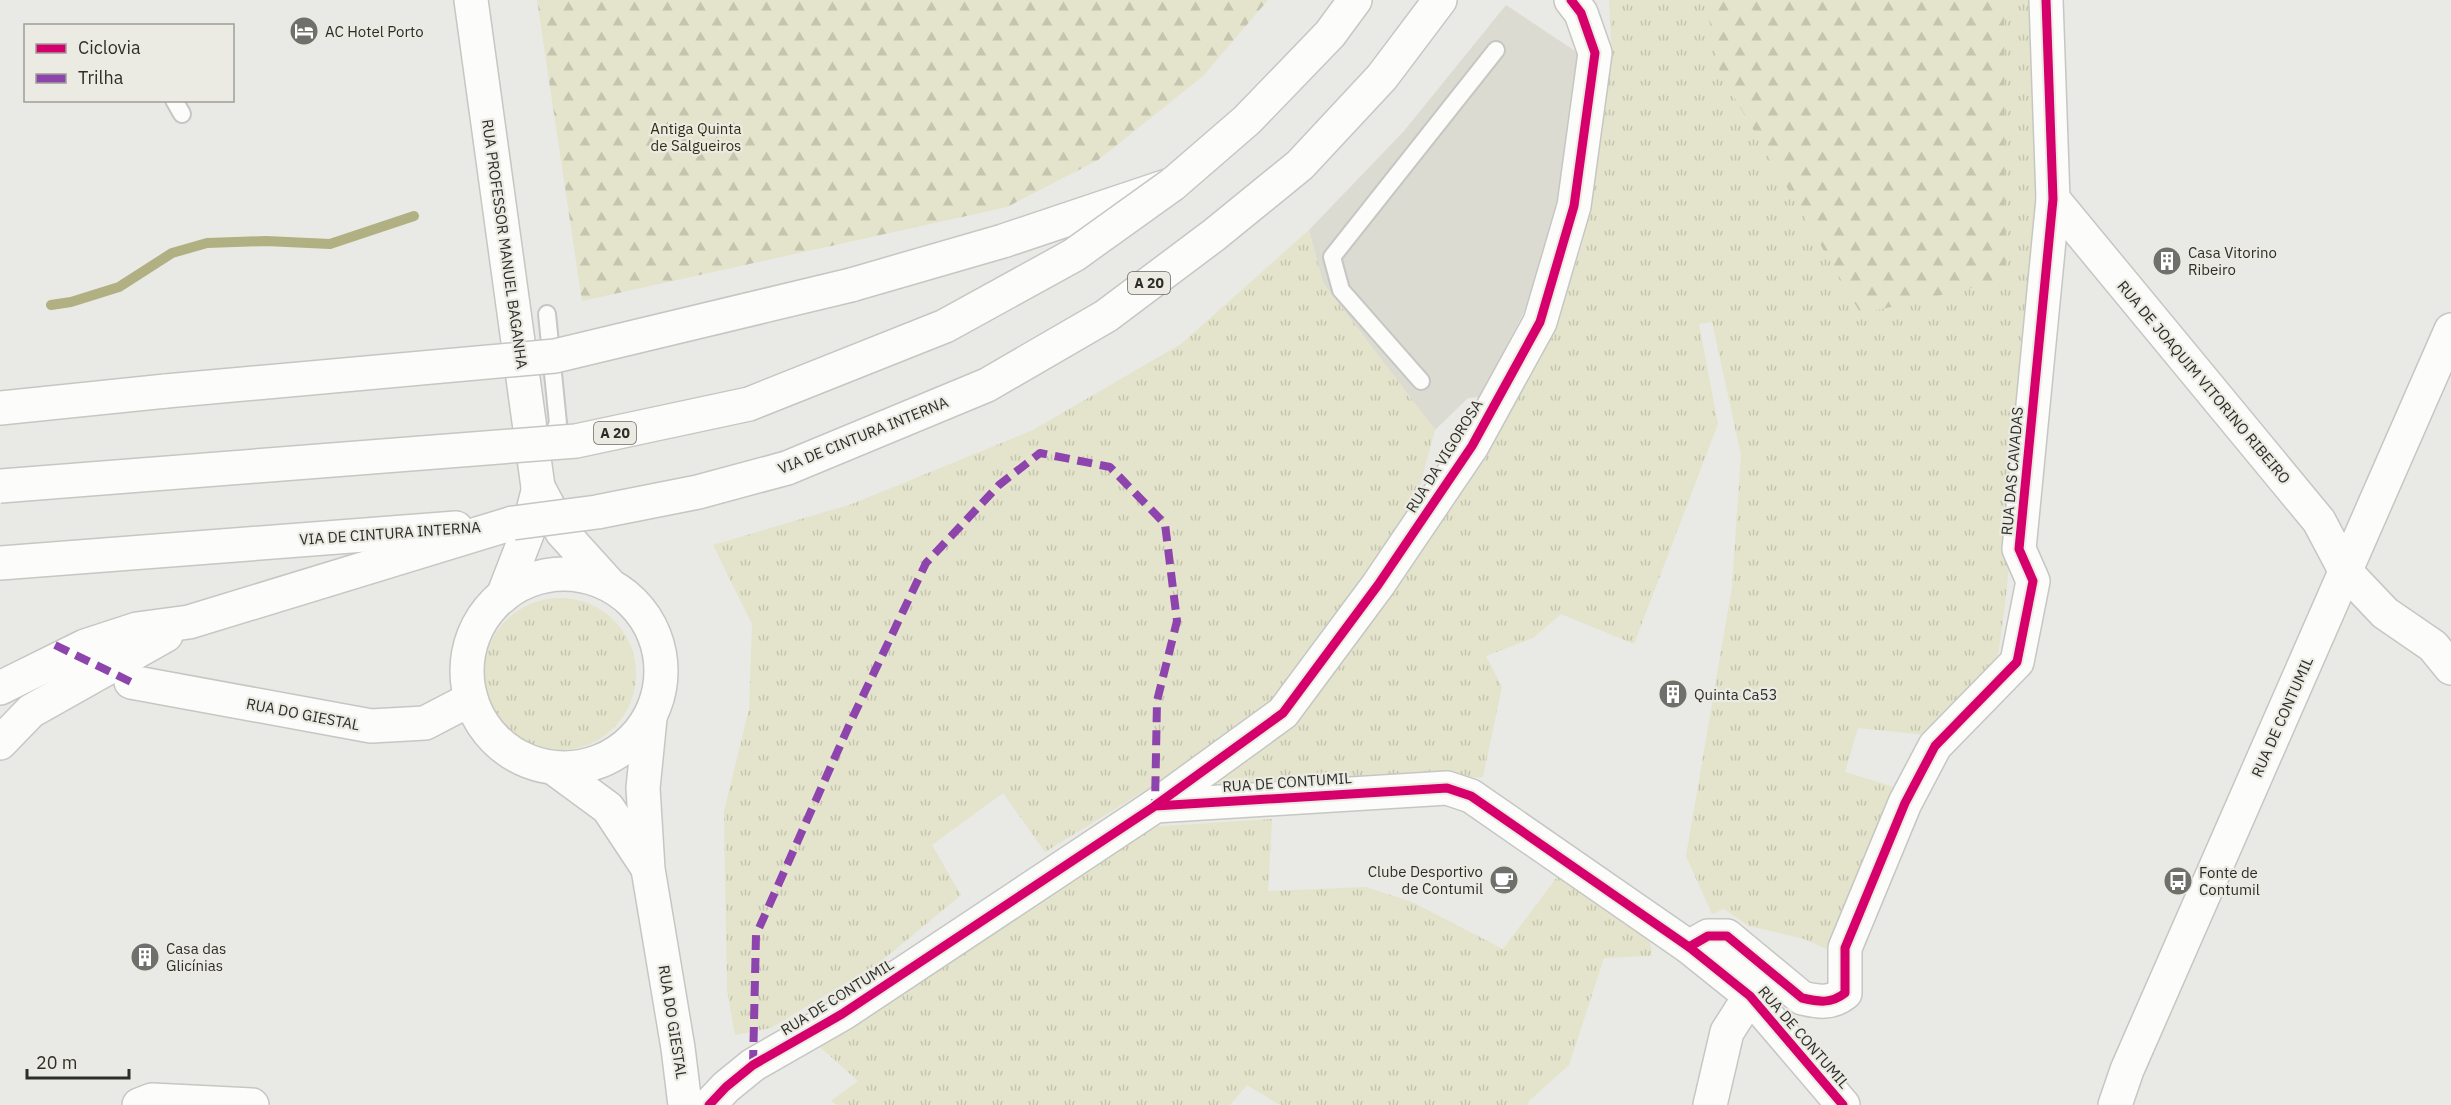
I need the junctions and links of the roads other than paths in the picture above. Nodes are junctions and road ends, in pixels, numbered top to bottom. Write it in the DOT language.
graph roads {
  1 [pos="471,0"];
  2 [pos="1354,0"];
  3 [pos="1440,0"];
  4 [pos="1571,0"];
  5 [pos="2046,0"];
  6 [pos="1496,50"];
  7 [pos="1173,184"];
  8 [pos="2053,199"];
  9 [pos="547,314"];
  10 [pos="2451,330"];
  11 [pos="1421,381"];
  12 [pos="0,408"];
  13 [pos="537,481"];
  14 [pos="0,486"];
  15 [pos="513,524"];
  16 [pos="0,563"];
  17 [pos="2346,572"];
  18 [pos="611,586"];
  19 [pos="503,596"];
  20 [pos="189,622"];
  21 [pos="2445,650"];
  22 [pos="131,682"];
  23 [pos="0,688"];
  24 [pos="471,699"];
  25 [pos="650,718"];
  26 [pos="0,743"];
  27 [pos="555,769"];
  28 [pos="1155,806"];
  29 [pos="648,869"];
  30 [pos="1689,947"];
  31 [pos="1749,996"];
  32 [pos="139,1105"];
  33 [pos="252,1105"];
  34 [pos="685,1105"];
  35 [pos="709,1105"];
  36 [pos="1710,1105"];
  37 [pos="1843,1105"];
  38 [pos="2115,1105"];
  1 -- 13 [label="main road, RUA PROFESSOR MANUEL BAGANHA"];
  2 -- 7 [label="main road, A 20"];
  3 -- 15 [label="main road, VIA DE CINTURA INTERNA / A 20, bridge"];
  4 -- 28 [label="main road, RUA DA VIGOROSA"];
  5 -- 8 [label="main road, RUA DAS CAVADAS"];
  6 -- 11 [label="lane"];
  7 -- 12 [label="main road, bridge"];
  7 -- 14 [label="main road, A 20, bridge"];
  8 -- 17 [label="main road, RUA DE JOAQUIM VITORINO RIBEIRO"];
  8 -- 30 [label="main road, RUA DAS CAVADAS"];
  9 -- 13 [label="lane"];
  10 -- 17 [label="main road, RUA DE CONTUMIL"];
  13 -- 18 [label="main road, RUA PROFESSOR MANUEL BAGANHA"];
  13 -- 19 [label="main road, RUA PROFESSOR MANUEL BAGANHA"];
  15 -- 16 [label="main road, VIA DE CINTURA INTERNA / A 20"];
  15 -- 20 [label="main road"];
  17 -- 21 [label="main road, RUA DE JOAQUIM VITORINO RIBEIRO"];
  17 -- 38 [label="main road, RUA DE CONTUMIL"];
  18 -- 19 [label="main road"];
  18 -- 25 [label="main road"];
  19 -- 24 [label="main road"];
  20 -- 23 [label="main road"];
  20 -- 26 [label="main road"];
  22 -- 24 [label="main road, RUA DO GIESTAL"];
  24 -- 27 [label="main road"];
  25 -- 27 [label="main road"];
  25 -- 29 [label="main road, RUA DO GIESTAL"];
  27 -- 29 [label="main road, RUA DO GIESTAL"];
  28 -- 30 [label="main road, RUA DE CONTUMIL"];
  28 -- 35 [label="main road, RUA DE CONTUMIL"];
  29 -- 34 [label="main road, RUA DO GIESTAL"];
  30 -- 31 [label="main road, RUA DE CONTUMIL"];
  31 -- 36 [label="main road"];
  31 -- 37 [label="main road, RUA DE CONTUMIL"];
  32 -- 33 [label="main road"];
}
